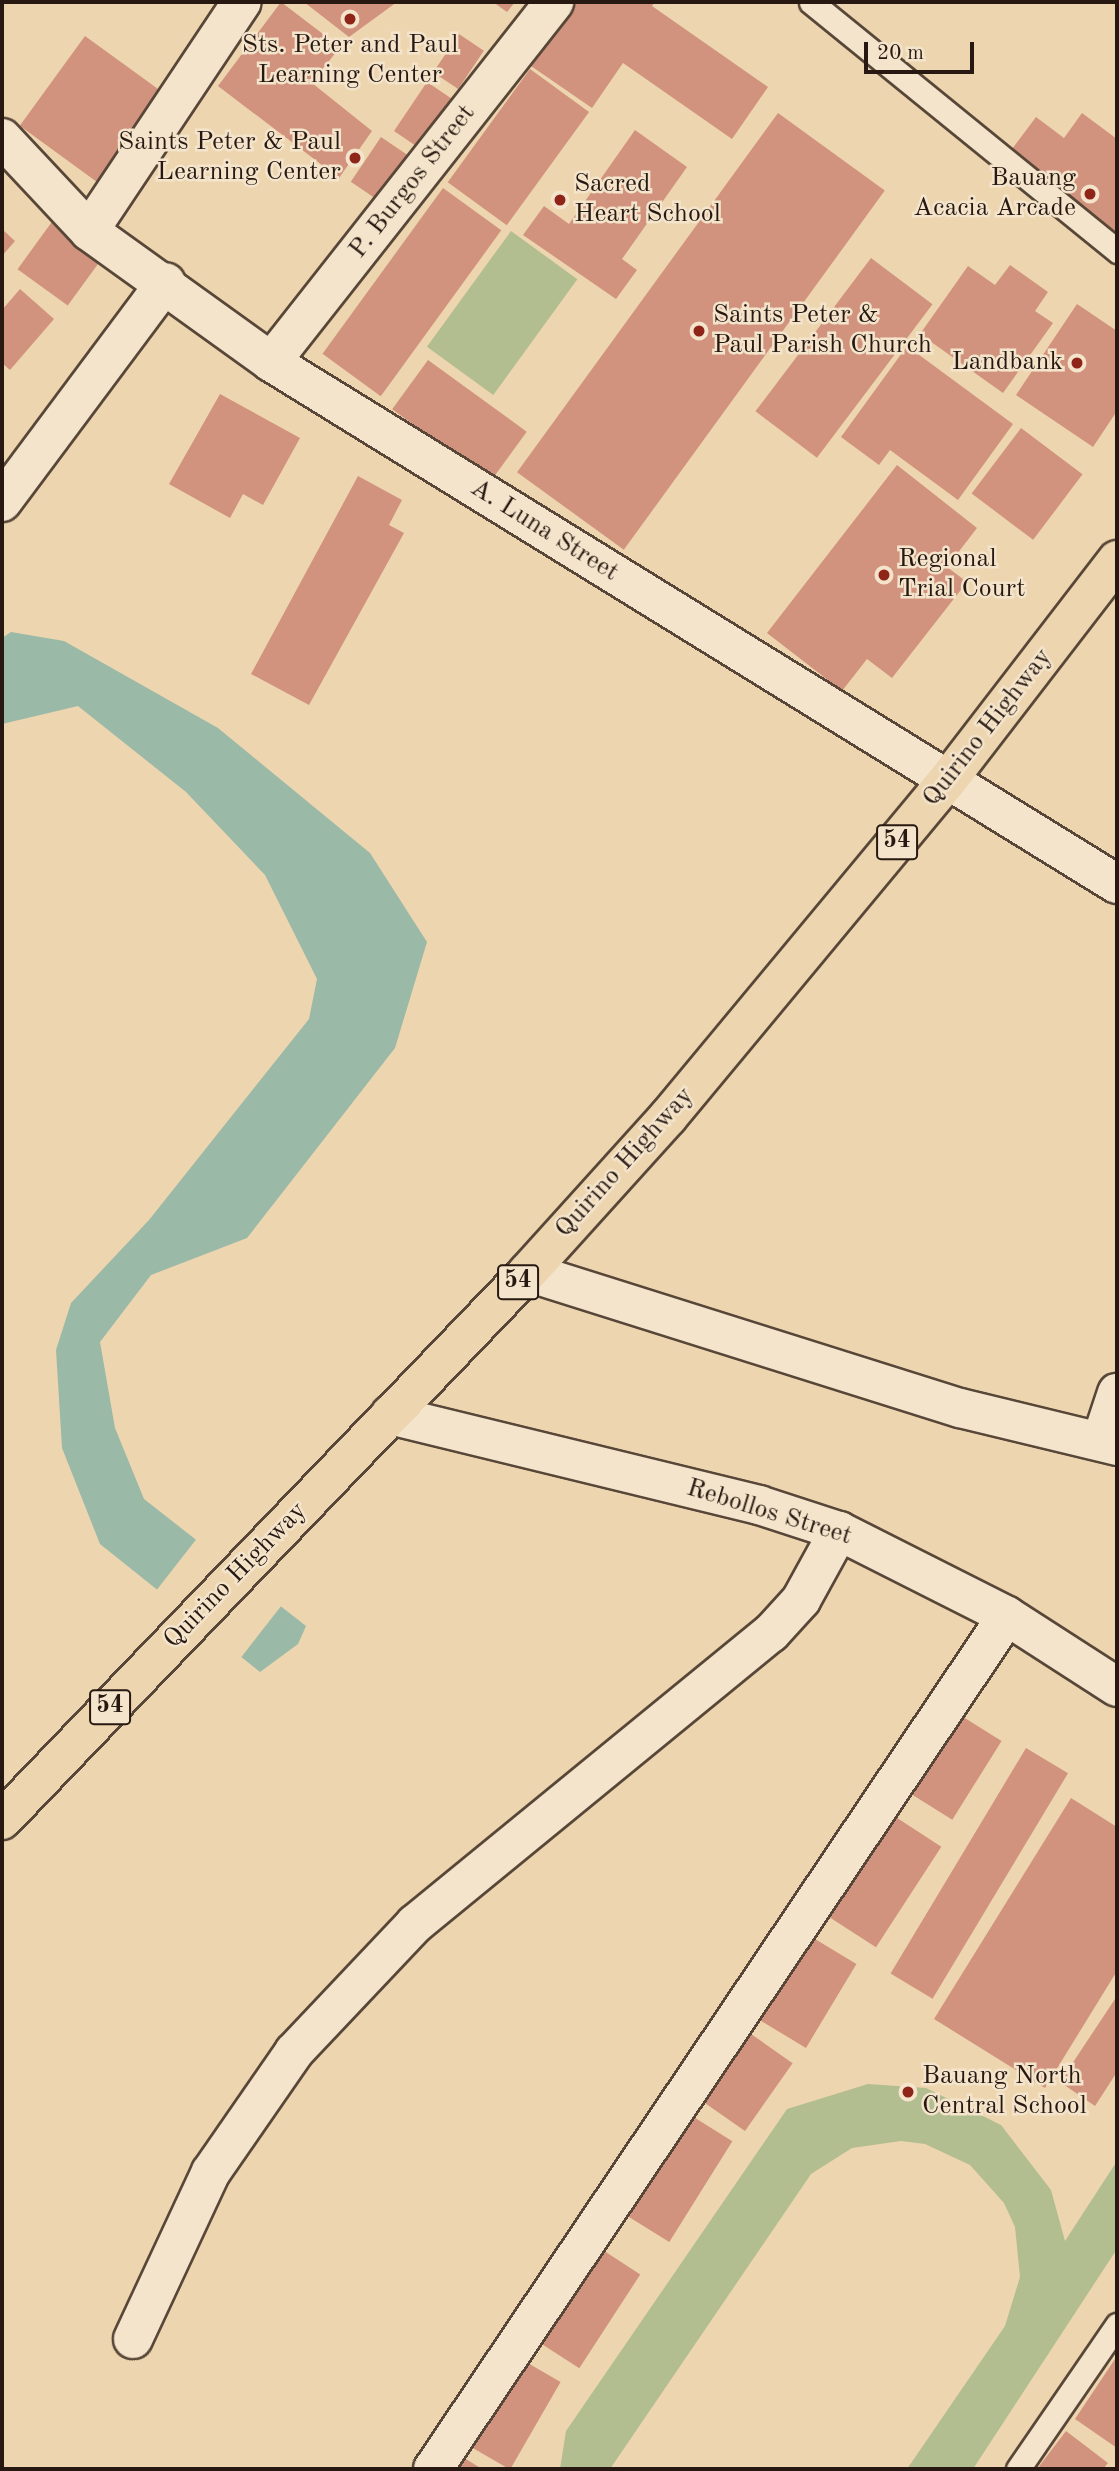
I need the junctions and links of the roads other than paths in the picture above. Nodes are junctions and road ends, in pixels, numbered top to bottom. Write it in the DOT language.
graph roads {
  1 [pos="242,2"];
  2 [pos="554,2"];
  3 [pos="811,2"];
  4 [pos="2,138"];
  5 [pos="89,231"];
  6 [pos="1117,251"];
  7 [pos="166,282"];
  8 [pos="271,362"];
  9 [pos="2,502"];
  10 [pos="1117,560"];
  11 [pos="947,781"];
  12 [pos="1117,884"];
  13 [pos="528,1272"];
  14 [pos="1117,1393"];
  15 [pos="390,1415"];
  16 [pos="1109,1443"];
  17 [pos="839,1531"];
  18 [pos="1007,1616"];
  19 [pos="1117,1687"];
  20 [pos="2,1820"];
  21 [pos="1117,2326"];
  22 [pos="133,2339"];
  23 [pos="433,2469"];
  24 [pos="1018,2469"];
  1 -- 5 [label="street"];
  2 -- 8 [label="street, P. Burgos Street"];
  3 -- 6 [label="lane"];
  4 -- 5 [label="street, A. Luna Street"];
  5 -- 7 [label="street, A. Luna Street"];
  7 -- 8 [label="street, A. Luna Street"];
  7 -- 9 [label="street"];
  8 -- 11 [label="street, A. Luna Street"];
  10 -- 11 [label="highway, Quirino Highway / 54"];
  11 -- 12 [label="street, A. Luna Street"];
  11 -- 13 [label="highway, Quirino Highway / 54"];
  13 -- 15 [label="highway, Quirino Highway / 54"];
  13 -- 16 [label="street"];
  14 -- 16 [label="street"];
  15 -- 17 [label="street, Rebollos Street"];
  15 -- 20 [label="highway, Quirino Highway / 54"];
  17 -- 18 [label="street, Rebollos Street"];
  17 -- 22 [label="street"];
  18 -- 19 [label="street, Rebollos Street"];
  18 -- 23 [label="street"];
  21 -- 24 [label="lane"];
}
